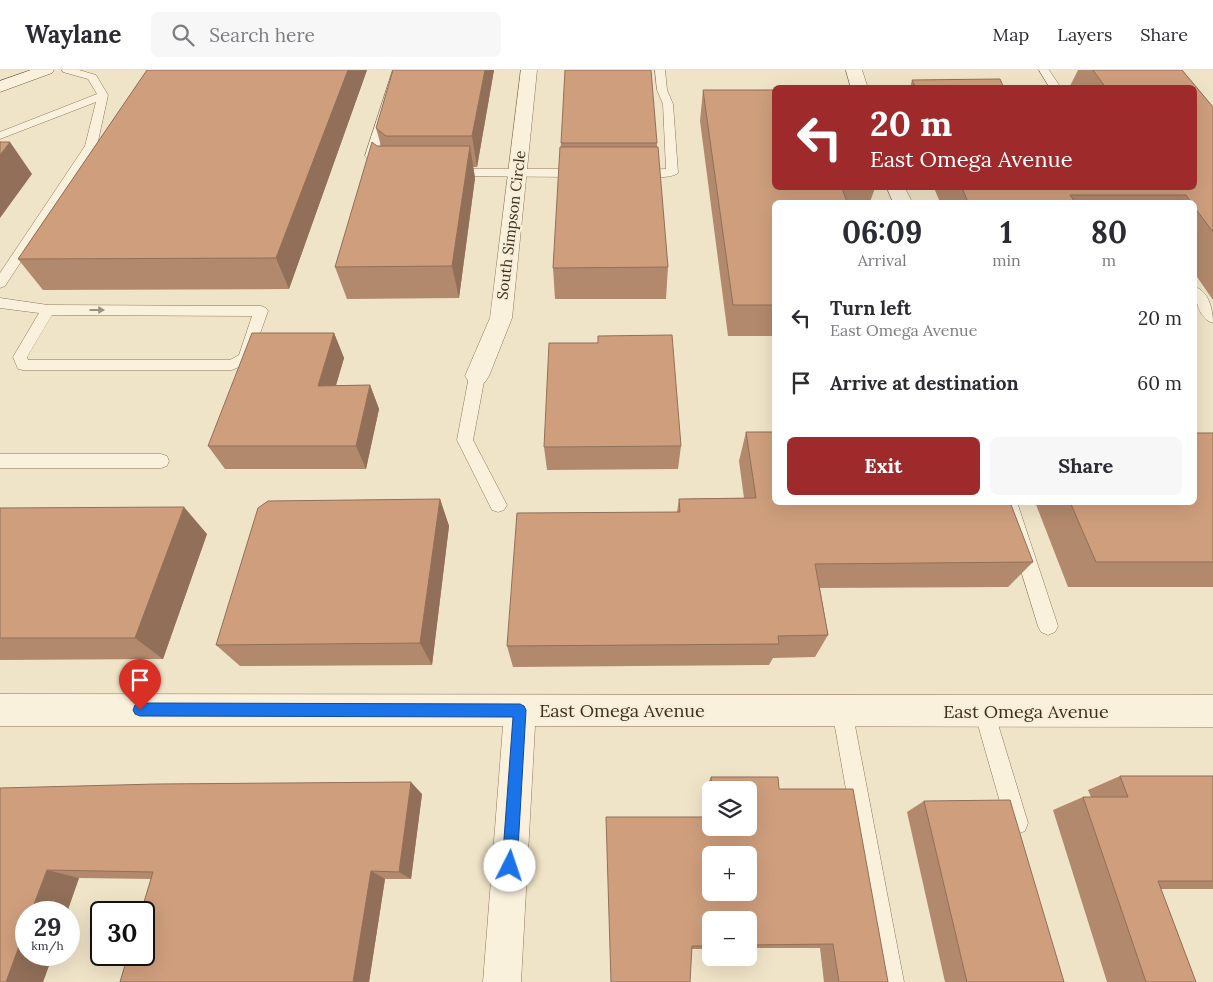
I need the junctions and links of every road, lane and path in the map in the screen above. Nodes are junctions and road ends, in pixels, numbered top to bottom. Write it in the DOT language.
graph roads {
  1 [pos="46,70"];
  2 [pos="67,70"];
  3 [pos="398,70"];
  4 [pos="529,70"];
  5 [pos="660,70"];
  6 [pos="854,70"];
  7 [pos="1044,70"];
  8 [pos="859,85"];
  9 [pos="1054,85"];
  10 [pos="0,88"];
  11 [pos="103,96"];
  12 [pos="0,136"];
  13 [pos="390,172"];
  14 [pos="438,173"];
  15 [pos="518,173"];
  16 [pos="595,173"];
  17 [pos="624,173"];
  18 [pos="0,283"];
  19 [pos="1197,295"];
  20 [pos="0,303"];
  21 [pos="48,310"];
  22 [pos="1213,318"];
  23 [pos="478,376"];
  24 [pos="161,460"];
  25 [pos="0,461"];
  26 [pos="498,505"];
  27 [pos="1009,505"];
  28 [pos="1048,626"];
  29 [pos="0,710"];
  30 [pos="520,710"];
  31 [pos="842,710"];
  32 [pos="984,711"];
  33 [pos="1213,711"];
  34 [pos="1022,841"];
  35 [pos="502,982"];
  36 [pos="892,982"];
  1 -- 10 [label="street"];
  2 -- 11 [label="lane"];
  3 -- 13 [label="lane"];
  4 -- 15 [label="street, South Simpson Circle"];
  5 -- 17 [label="lane"];
  6 -- 8 [label="street"];
  7 -- 9 [label="lane"];
  11 -- 12 [label="lane"];
  11 -- 18 [label="lane"];
  14 -- 15 [label="lane"];
  15 -- 16 [label="lane"];
  15 -- 23 [label="street, South Simpson Circle"];
  19 -- 22 [label="lane"];
  20 -- 21 [label="lane"];
  21 -- 21 [label="lane, one-way"];
  23 -- 26 [label="lane"];
  24 -- 25 [label="lane"];
  27 -- 28 [label="lane"];
  29 -- 30 [label="street, East Omega Avenue"];
  30 -- 31 [label="street, East Omega Avenue"];
  30 -- 35 [label="street"];
  31 -- 32 [label="street, East Omega Avenue"];
  31 -- 36 [label="lane"];
  32 -- 33 [label="street, East Omega Avenue"];
  32 -- 34 [label="lane"];
}
